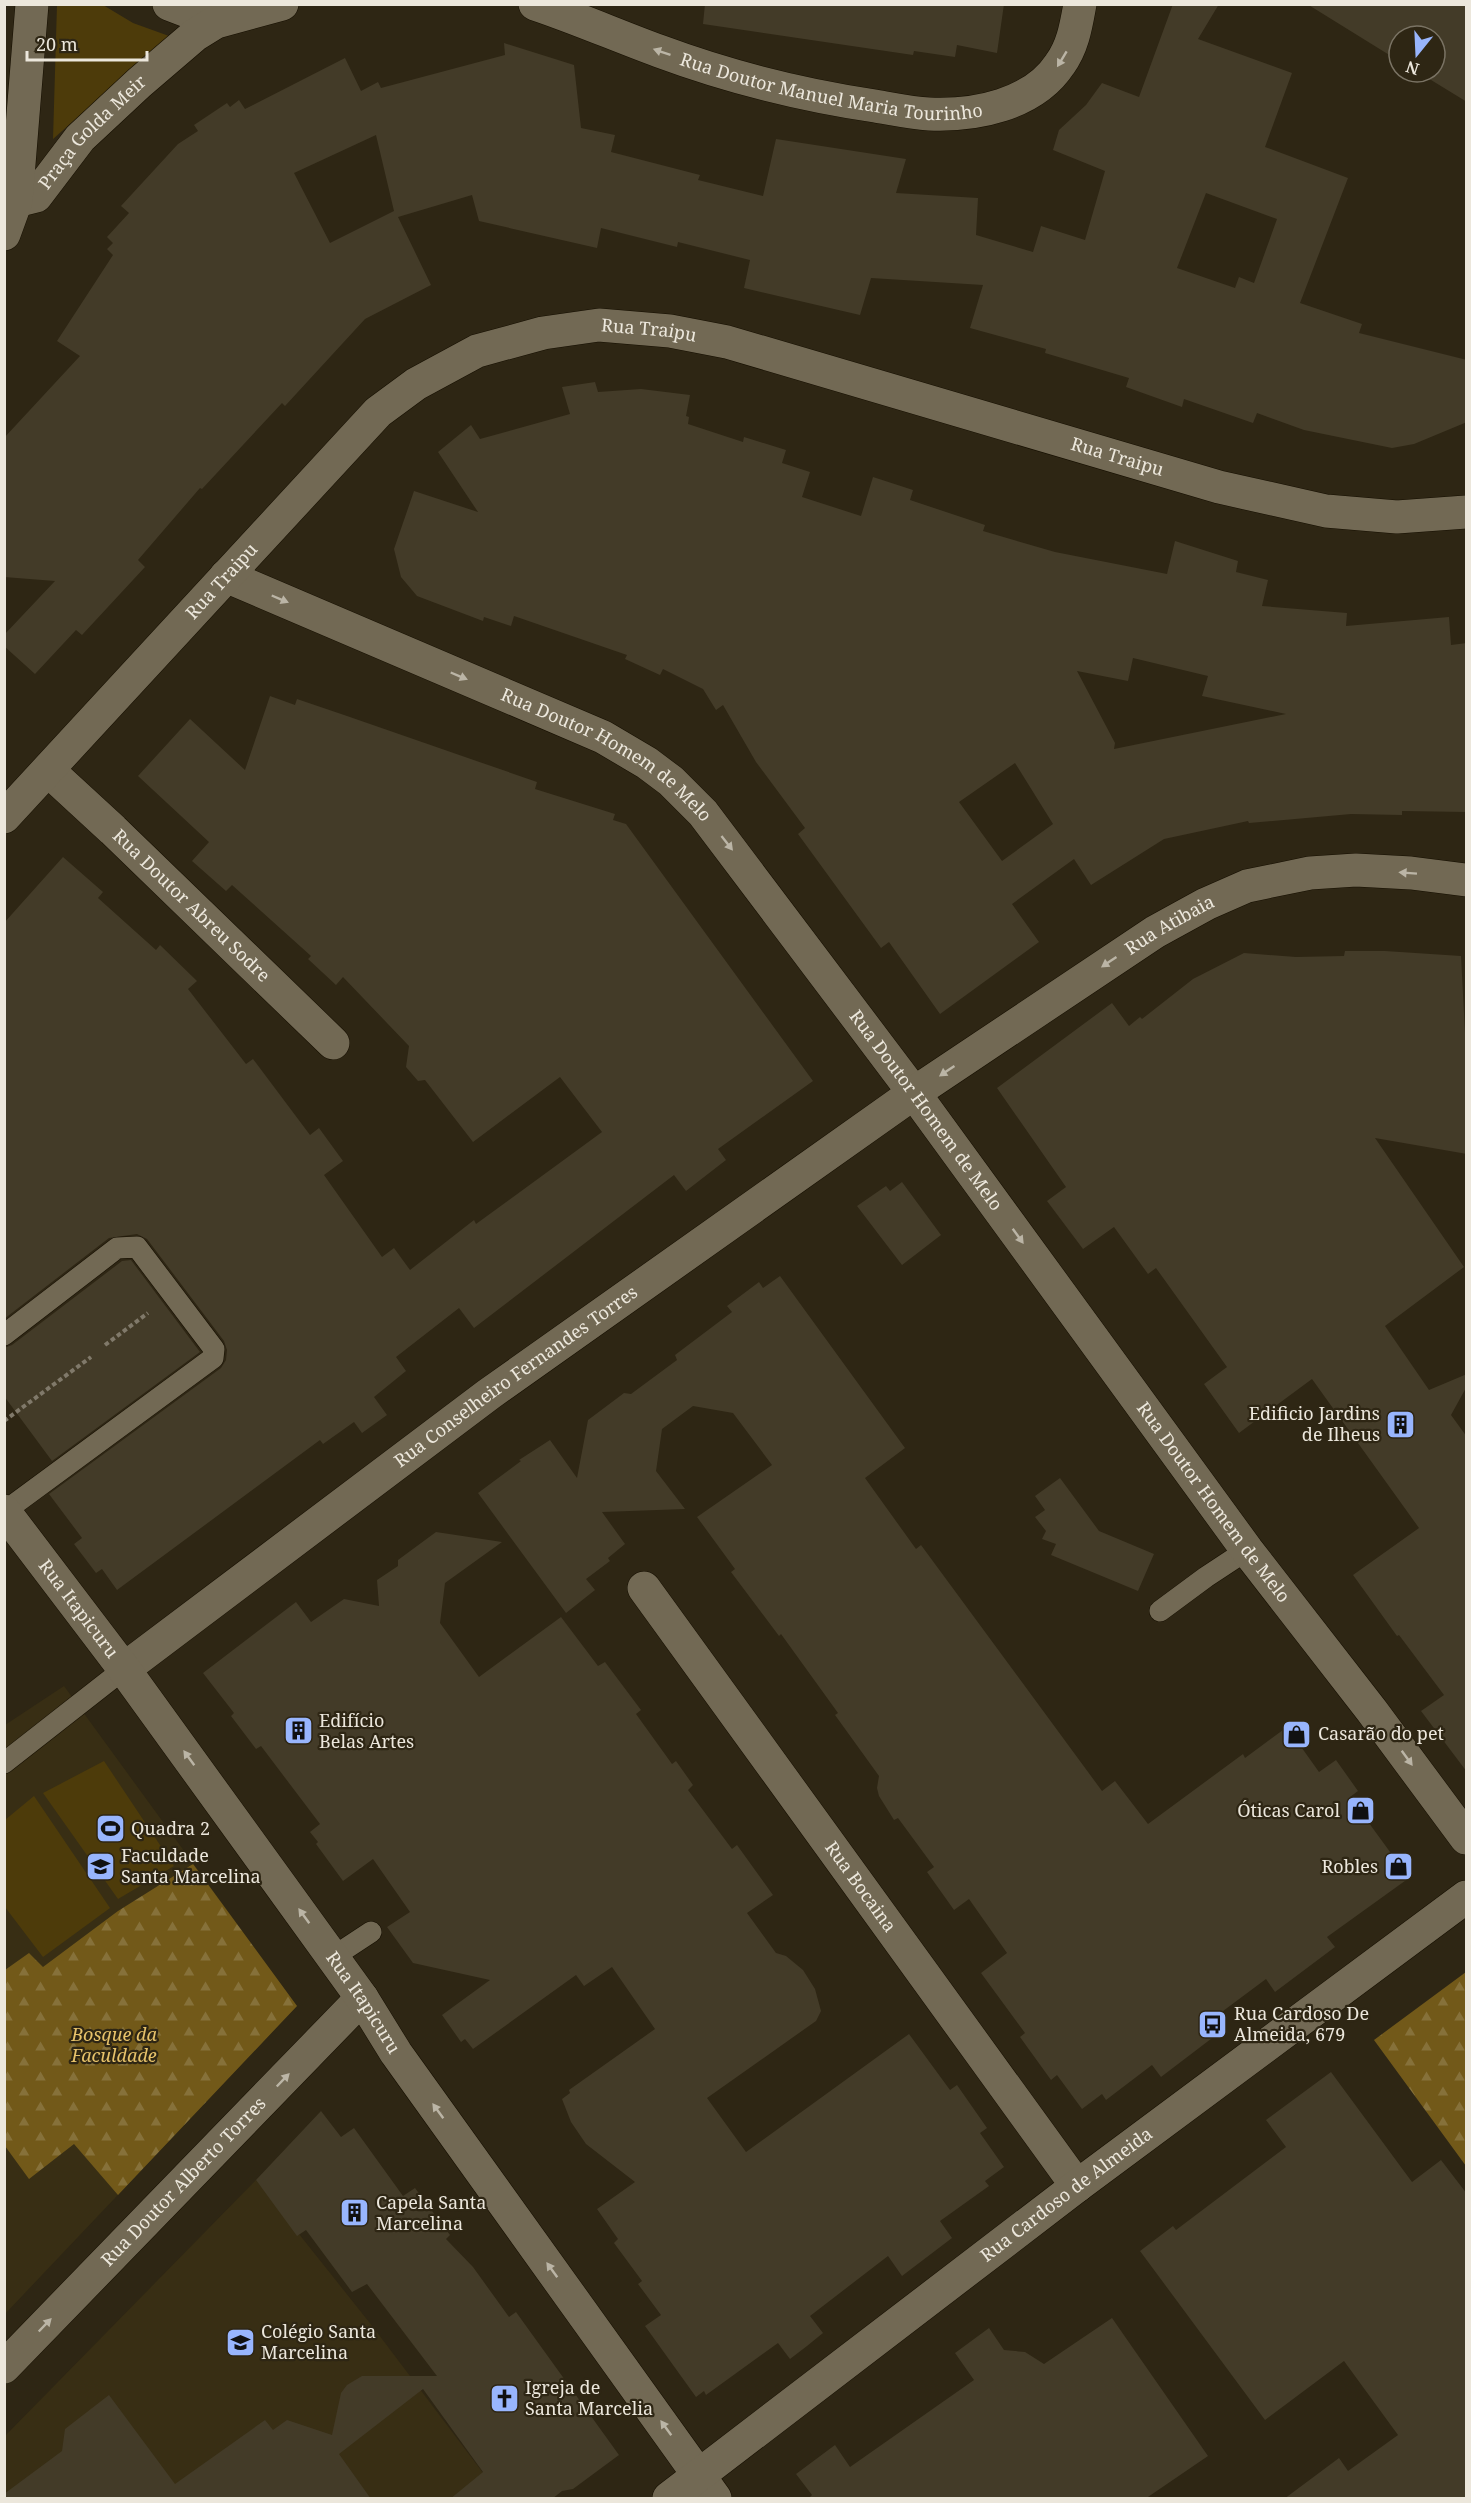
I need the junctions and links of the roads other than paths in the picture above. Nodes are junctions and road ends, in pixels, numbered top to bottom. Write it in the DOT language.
graph roads {
  1 [pos="32,4"];
  2 [pos="169,4"];
  3 [pos="282,4"];
  4 [pos="535,4"];
  5 [pos="1080,4"];
  6 [pos="216,22"];
  7 [pos="16,201"];
  8 [pos="4,234"];
  9 [pos="1467,512"];
  10 [pos="226,576"];
  11 [pos="49,771"];
  12 [pos="9,802"];
  13 [pos="1467,880"];
  14 [pos="333,1043"];
  15 [pos="914,1093"];
  16 [pos="4,1335"];
  17 [pos="5,1511"];
  18 [pos="1247,1550"];
  19 [pos="644,1588"];
  20 [pos="1160,1611"];
  21 [pos="124,1668"];
  22 [pos="4,1763"];
  23 [pos="1467,1838"];
  24 [pos="1467,1897"];
  25 [pos="370,1932"];
  26 [pos="333,1957"];
  27 [pos="362,1998"];
  28 [pos="1077,2186"];
  29 [pos="4,2367"];
  30 [pos="707,2487"];
  31 [pos="669,2499"];
  1 -- 7 [label="street"];
  2 -- 6 [label="street"];
  3 -- 6 [label="street"];
  5 -- 4 [label="street, Rua Doutor Manuel Maria Tourinho, one-way"];
  6 -- 7 [label="street, Praça Golda Meir"];
  7 -- 8 [label="street"];
  9 -- 10 [label="street, Rua Traipu"];
  10 -- 11 [label="street, Rua Traipu"];
  10 -- 15 [label="street, Rua Doutor Homem de Melo, one-way"];
  11 -- 12 [label="street, Rua Traipu"];
  11 -- 14 [label="street, Rua Doutor Abreu Sodre"];
  13 -- 15 [label="street, Rua Atibaia, one-way"];
  15 -- 18 [label="street, Rua Doutor Homem de Melo, one-way"];
  15 -- 21 [label="street, Rua Conselheiro Fernandes Torres"];
  16 -- 17 [label="lane"];
  17 -- 21 [label="street, Rua Itapicuru"];
  18 -- 20 [label="lane"];
  18 -- 23 [label="street, Rua Doutor Homem de Melo, one-way"];
  19 -- 28 [label="street, Rua Bocaina"];
  21 -- 22 [label="lane"];
  26 -- 21 [label="street, Rua Itapicuru, one-way"];
  24 -- 28 [label="street, Rua Cardoso de Almeida"];
  25 -- 26 [label="lane"];
  26 -- 27 [label="street, Rua Itapicuru"];
  29 -- 27 [label="street, Rua Doutor Alberto Torres, one-way"];
  30 -- 27 [label="street, Rua Itapicuru, one-way"];
  28 -- 30 [label="street, Rua Cardoso de Almeida"];
  30 -- 31 [label="street, Rua Cardoso de Almeida"];
}
